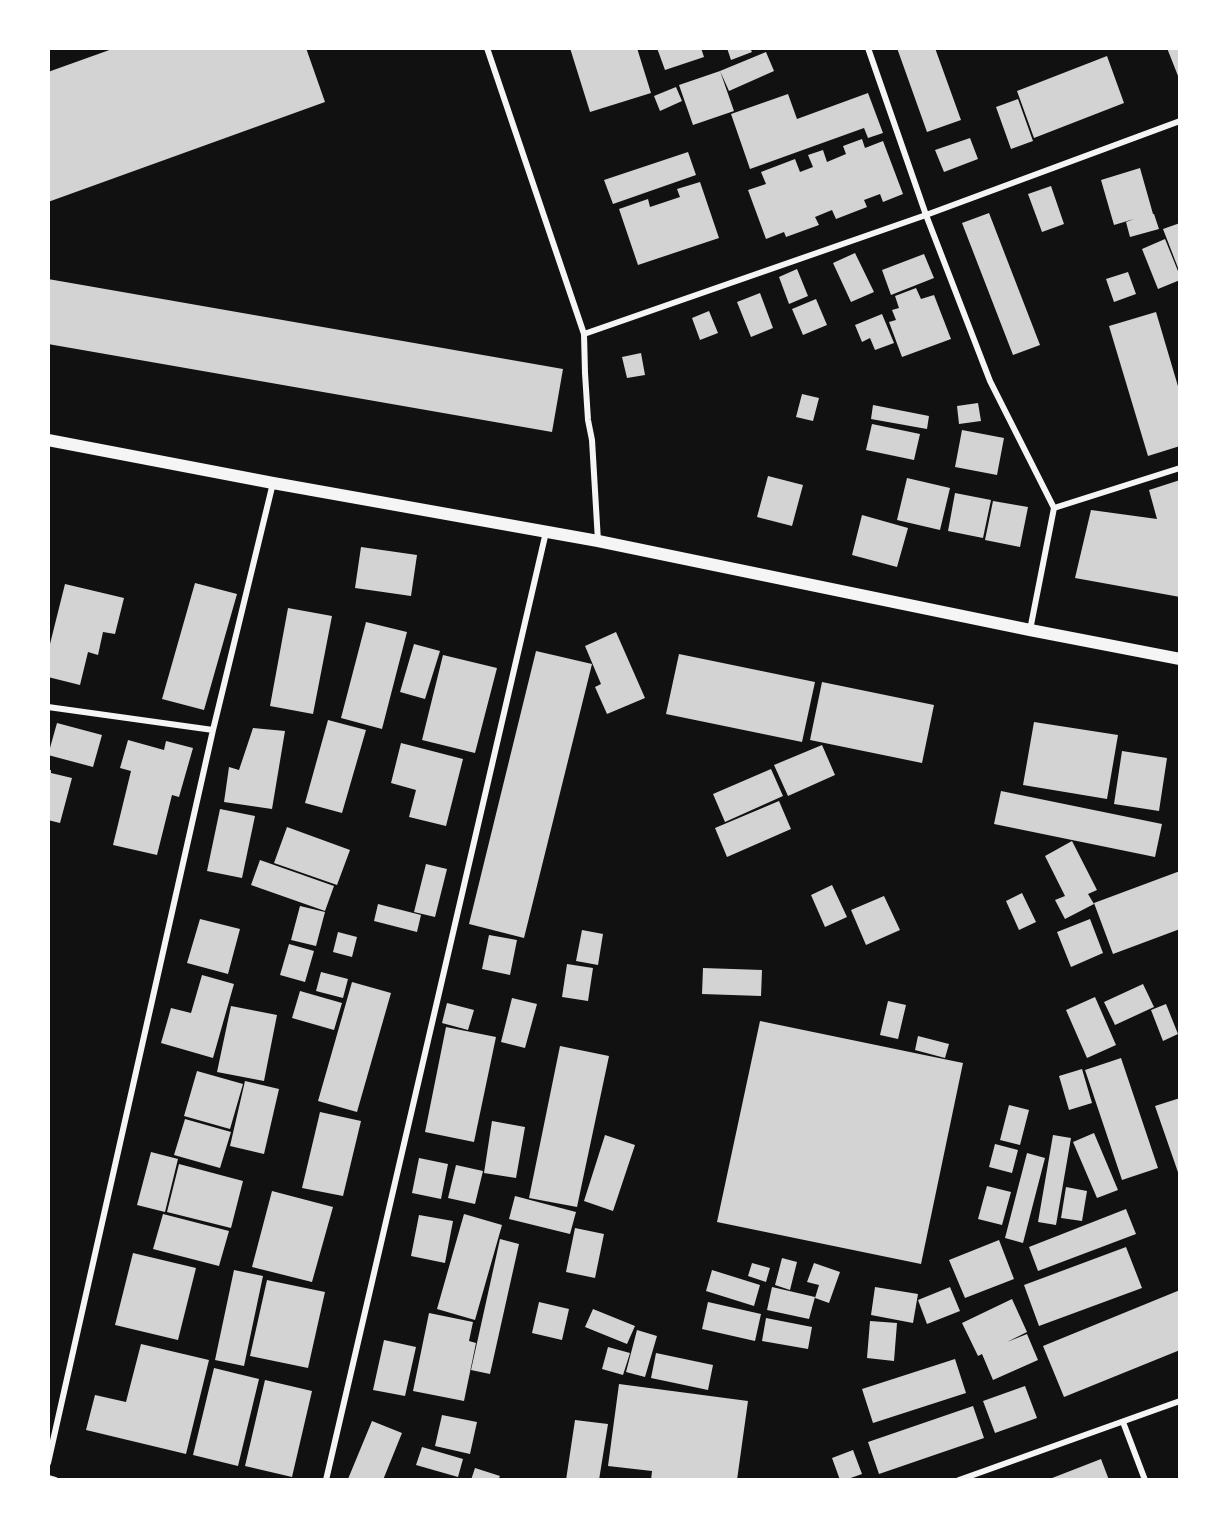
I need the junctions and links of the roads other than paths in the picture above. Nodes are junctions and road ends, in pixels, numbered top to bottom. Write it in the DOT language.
graph roads {
  1 [pos="487,48"];
  2 [pos="868,48"];
  3 [pos="1180,121"];
  4 [pos="926,215"];
  5 [pos="584,334"];
  6 [pos="48,440"];
  7 [pos="1180,468"];
  8 [pos="273,483"];
  9 [pos="1054,508"];
  10 [pos="546,532"];
  11 [pos="598,541"];
  12 [pos="1030,630"];
  13 [pos="1180,659"];
  14 [pos="48,706"];
  15 [pos="213,730"];
  16 [pos="1180,1401"];
  17 [pos="1123,1422"];
  18 [pos="48,1463"];
  19 [pos="48,1478"];
  20 [pos="55,1480"];
  21 [pos="326,1480"];
  22 [pos="959,1480"];
  23 [pos="1145,1480"];
  1 -- 5 [label="street"];
  2 -- 4 [label="street"];
  3 -- 4 [label="street"];
  4 -- 5 [label="street"];
  4 -- 9 [label="street"];
  5 -- 11 [label="street"];
  6 -- 8 [label="main road"];
  7 -- 9 [label="street"];
  8 -- 10 [label="main road"];
  8 -- 15 [label="street"];
  9 -- 12 [label="street"];
  10 -- 11 [label="main road"];
  10 -- 21 [label="street"];
  11 -- 12 [label="main road"];
  12 -- 13 [label="main road"];
  14 -- 15 [label="street"];
  15 -- 18 [label="street"];
  16 -- 17 [label="street"];
  17 -- 22 [label="street"];
  17 -- 23 [label="street"];
  19 -- 20 [label="street"];
}
